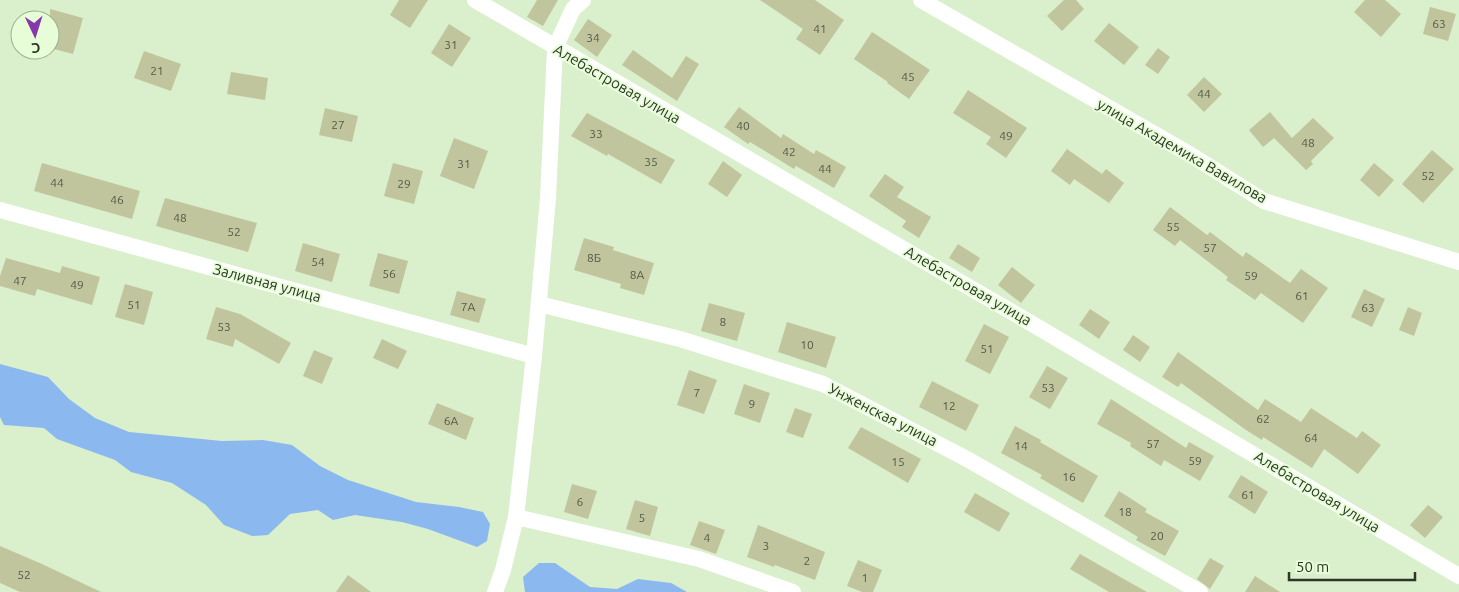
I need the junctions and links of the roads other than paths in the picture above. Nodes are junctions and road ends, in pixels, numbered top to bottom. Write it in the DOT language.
graph roads {
  1 [pos="475,0"];
  2 [pos="583,0"];
  3 [pos="921,0"];
  4 [pos="555,48"];
  5 [pos="0,210"];
  6 [pos="1459,262"];
  7 [pos="539,304"];
  8 [pos="534,356"];
  9 [pos="516,517"];
  10 [pos="1459,576"];
  11 [pos="495,592"];
  12 [pos="793,592"];
  13 [pos="1200,592"];
  1 -- 4 [label="street, Алебастровая улица"];
  2 -- 4 [label="street"];
  3 -- 6 [label="street, улица Академика Вавилова"];
  4 -- 7 [label="street"];
  4 -- 10 [label="street, Алебастровая улица"];
  5 -- 8 [label="street, Заливная улица"];
  7 -- 8 [label="street"];
  7 -- 13 [label="street, Унженская улица"];
  8 -- 9 [label="street"];
  9 -- 11 [label="street"];
  9 -- 12 [label="street"];
}
